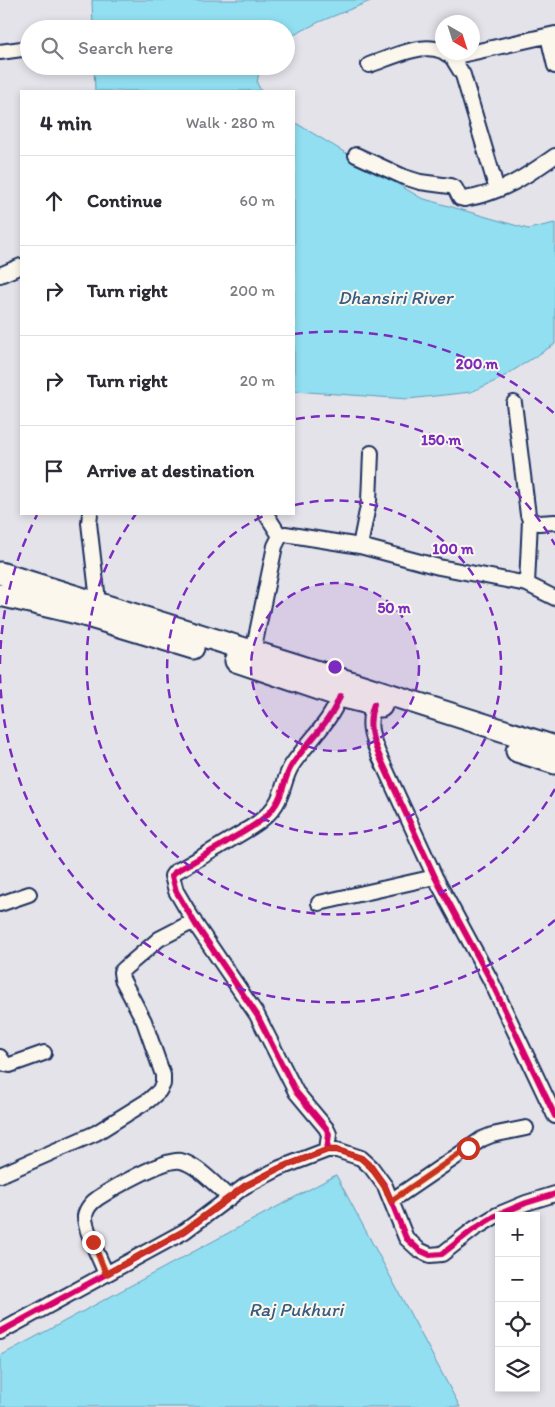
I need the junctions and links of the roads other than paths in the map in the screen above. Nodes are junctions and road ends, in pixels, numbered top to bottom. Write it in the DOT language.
graph roads {
  1 [pos="551,34"];
  2 [pos="480,48"];
  3 [pos="20,49"];
  4 [pos="435,50"];
  5 [pos="0,52"];
  6 [pos="451,60"];
  7 [pos="369,65"];
  8 [pos="555,66"];
  9 [pos="356,155"];
  10 [pos="555,156"];
  11 [pos="497,190"];
  12 [pos="20,266"];
  13 [pos="0,275"];
  14 [pos="514,404"];
  15 [pos="371,453"];
  16 [pos="90,515"];
  17 [pos="267,515"];
  18 [pos="530,520"];
  19 [pos="555,522"];
  20 [pos="280,536"];
  21 [pos="360,546"];
  22 [pos="0,573"];
  23 [pos="526,584"];
  24 [pos="0,595"];
  25 [pos="555,598"];
  26 [pos="94,602"];
  27 [pos="253,652"];
  28 [pos="340,696"];
  29 [pos="374,704"];
  30 [pos="555,747"];
  31 [pos="555,763"];
  32 [pos="435,877"];
  33 [pos="29,894"];
  34 [pos="319,903"];
  35 [pos="0,904"];
  36 [pos="194,921"];
  37 [pos="44,1053"];
  38 [pos="0,1057"];
  39 [pos="555,1116"];
  40 [pos="526,1128"];
  41 [pos="327,1150"];
  42 [pos="0,1175"];
  43 [pos="555,1194"];
  44 [pos="230,1198"];
  45 [pos="391,1201"];
  46 [pos="106,1274"];
  47 [pos="0,1332"];
  1 -- 2 [label="street"];
  1 -- 8 [label="street"];
  3 -- 5 [label="street"];
  4 -- 7 [label="street"];
  6 -- 11 [label="street"];
  9 -- 11 [label="street"];
  10 -- 11 [label="street"];
  12 -- 13 [label="street"];
  14 -- 18 [label="street"];
  15 -- 21 [label="street"];
  16 -- 26 [label="street"];
  17 -- 20 [label="street"];
  18 -- 19 [label="street"];
  18 -- 23 [label="street"];
  20 -- 21 [label="street"];
  20 -- 27 [label="street"];
  21 -- 23 [label="street"];
  22 -- 26 [label="main road"];
  23 -- 25 [label="street"];
  24 -- 28 [label="main road"];
  26 -- 27 [label="main road"];
  27 -- 30 [label="main road"];
  28 -- 29 [label="main road"];
  28 -- 36 [label="street"];
  29 -- 31 [label="main road"];
  29 -- 32 [label="street"];
  32 -- 34 [label="street"];
  32 -- 39 [label="street"];
  33 -- 35 [label="street"];
  36 -- 41 [label="street"];
  36 -- 42 [label="street"];
  37 -- 38 [label="street"];
  40 -- 45 [label="street"];
  41 -- 44 [label="street"];
  41 -- 45 [label="street"];
  43 -- 45 [label="street"];
  44 -- 46 [label="street"];
  44 -- 46 [label="street"];
  46 -- 47 [label="street"];
}
